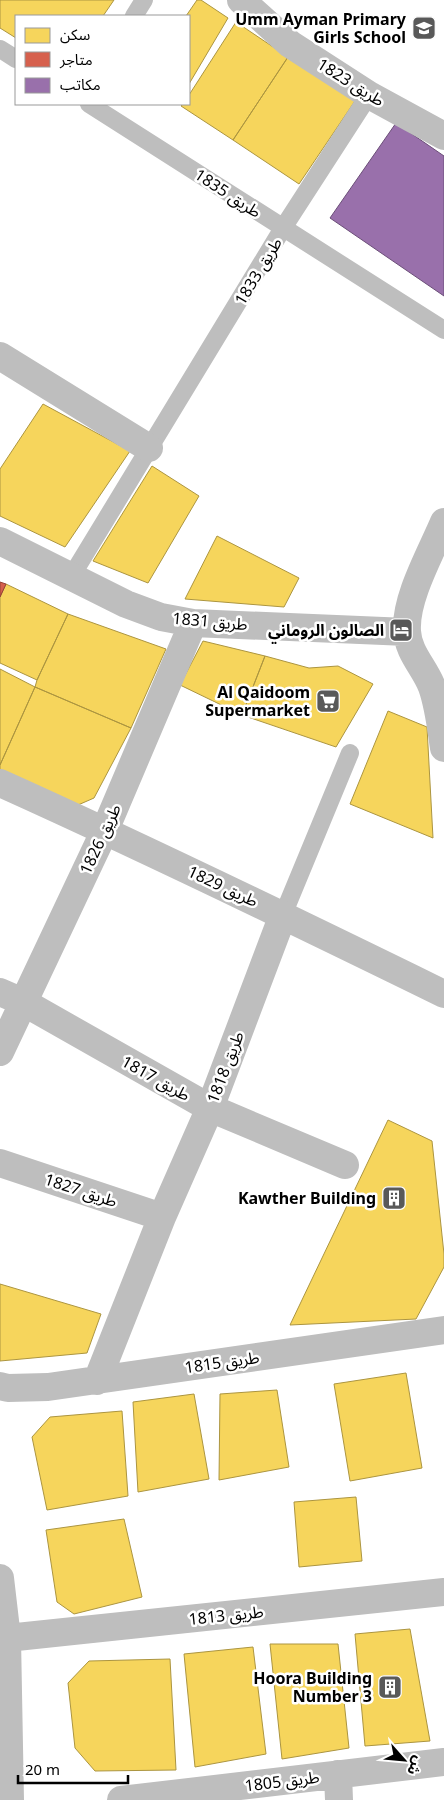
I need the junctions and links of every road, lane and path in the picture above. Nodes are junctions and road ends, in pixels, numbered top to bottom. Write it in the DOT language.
graph roads {
  1 [pos="144,0"];
  2 [pos="241,0"];
  3 [pos="135,15"];
  4 [pos="0,49"];
  5 [pos="15,58"];
  6 [pos="369,95"];
  7 [pos="91,105"];
  8 [pos="444,136"];
  9 [pos="284,228"];
  10 [pos="444,330"];
  11 [pos="0,356"];
  12 [pos="149,448"];
  13 [pos="444,522"];
  14 [pos="0,541"];
  15 [pos="72,577"];
  16 [pos="193,623"];
  17 [pos="407,632"];
  18 [pos="444,748"];
  19 [pos="350,753"];
  20 [pos="0,783"];
  21 [pos="105,830"];
  22 [pos="283,915"];
  23 [pos="444,994"];
  24 [pos="11,997"];
  25 [pos="0,1052"];
  26 [pos="210,1108"];
  27 [pos="0,1163"];
  28 [pos="345,1165"];
  29 [pos="162,1217"];
  30 [pos="444,1330"];
  31 [pos="97,1381"];
  32 [pos="0,1386"];
  33 [pos="0,1578"];
  34 [pos="444,1592"];
  35 [pos="7,1638"];
  36 [pos="444,1762"];
  37 [pos="339,1787"];
  38 [pos="10,1800"];
  39 [pos="121,1800"];
  1 -- 3 [label="lane"];
  2 -- 6 [label="street, طريق 1823"];
  4 -- 5 [label="lane"];
  6 -- 8 [label="street, طريق 1823"];
  6 -- 9 [label="lane, طريق 1833"];
  7 -- 9 [label="lane, طريق 1835"];
  9 -- 10 [label="lane, طريق 1835"];
  9 -- 12 [label="lane, طريق 1833"];
  11 -- 12 [label="street"];
  12 -- 15 [label="lane, طريق 1833"];
  13 -- 17 [label="street"];
  14 -- 15 [label="street, طريق 1831"];
  15 -- 16 [label="street, طريق 1831"];
  16 -- 17 [label="street, طريق 1831"];
  16 -- 21 [label="street, طريق 1826"];
  17 -- 18 [label="street"];
  19 -- 22 [label="lane, طريق 1818"];
  20 -- 21 [label="street, طريق 1829"];
  21 -- 22 [label="street, طريق 1829"];
  21 -- 24 [label="street, طريق 1826"];
  22 -- 23 [label="street, طريق 1829"];
  22 -- 26 [label="street, طريق 1818"];
  24 -- 25 [label="street, طريق 1826"];
  24 -- 26 [label="street, طريق 1817"];
  26 -- 28 [label="street, طريق 1817"];
  26 -- 29 [label="street, طريق 1818"];
  27 -- 29 [label="street, طريق 1827"];
  29 -- 31 [label="street, طريق 1818"];
  30 -- 31 [label="street, طريق 1815"];
  31 -- 32 [label="street, طريق 1815"];
  33 -- 35 [label="street"];
  34 -- 35 [label="street, طريق 1813"];
  35 -- 38 [label="street"];
  36 -- 37 [label="street, طريق 1805"];
  37 -- 39 [label="street, طريق 1805"];
}
